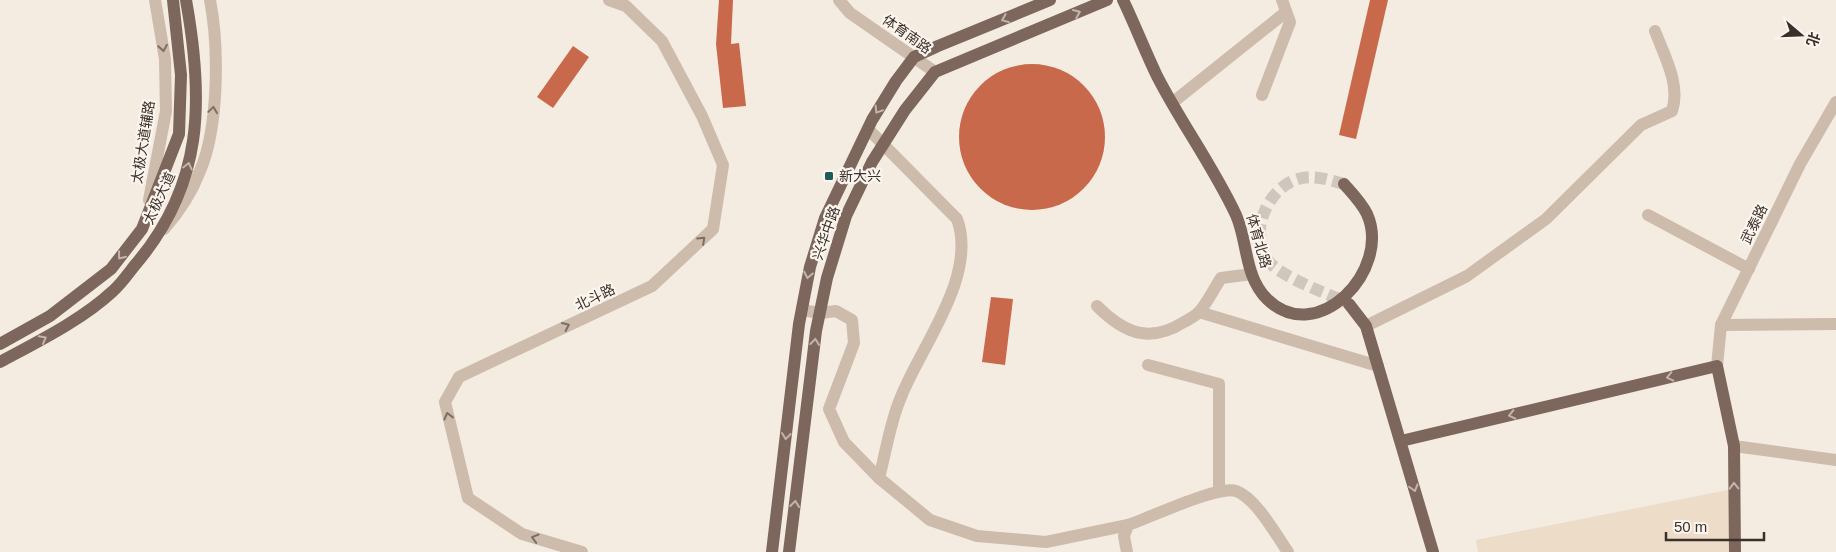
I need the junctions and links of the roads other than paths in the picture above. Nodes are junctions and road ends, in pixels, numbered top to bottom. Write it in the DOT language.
graph roads {
  1 [pos="155,0"];
  2 [pos="173,0"];
  3 [pos="186,0"];
  4 [pos="210,0"];
  5 [pos="609,0"];
  6 [pos="839,0"];
  7 [pos="1050,0"];
  8 [pos="1106,0"];
  9 [pos="1123,0"];
  10 [pos="1284,6"];
  11 [pos="1655,31"];
  12 [pos="914,58"];
  13 [pos="935,72"];
  14 [pos="1262,94"];
  15 [pos="1172,102"];
  16 [pos="1836,102"];
  17 [pos="868,130"];
  18 [pos="883,144"];
  19 [pos="1344,184"];
  20 [pos="1648,215"];
  21 [pos="142,229"];
  22 [pos="161,233"];
  23 [pos="1749,269"];
  24 [pos="1252,274"];
  25 [pos="1349,304"];
  26 [pos="1097,306"];
  27 [pos="802,310"];
  28 [pos="1199,312"];
  29 [pos="820,313"];
  30 [pos="1836,324"];
  31 [pos="1722,325"];
  32 [pos="1366,326"];
  33 [pos="0,344"];
  34 [pos="0,362"];
  35 [pos="1148,364"];
  36 [pos="1378,366"];
  37 [pos="1718,366"];
  38 [pos="1401,441"];
  39 [pos="1734,446"];
  40 [pos="1836,460"];
  41 [pos="879,478"];
  42 [pos="1219,491"];
  43 [pos="1128,526"];
  44 [pos="582,552"];
  45 [pos="772,552"];
  46 [pos="789,552"];
  47 [pos="1127,552"];
  48 [pos="1288,552"];
  49 [pos="1433,552"];
  50 [pos="1734,552"];
  1 -- 21 [label="street, 太极大道辅路, one-way"];
  2 -- 21 [label="main road, 太极大道"];
  22 -- 3 [label="main road, 太极大道, one-way"];
  22 -- 4 [label="street, one-way"];
  44 -- 5 [label="street, 北斗路, one-way"];
  6 -- 12 [label="street, 体育南路"];
  7 -- 12 [label="main road, one-way"];
  13 -- 8 [label="main road, 兴华中路, one-way"];
  9 -- 15 [label="main road, 体育北路"];
  10 -- 14 [label="street"];
  10 -- 15 [label="street"];
  11 -- 32 [label="street"];
  12 -- 13 [label="street, 体育南路"];
  12 -- 17 [label="main road, one-way"];
  13 -- 18 [label="main road, 兴华中路"];
  15 -- 24 [label="main road, 体育北路"];
  16 -- 23 [label="street, 武泰路"];
  17 -- 18 [label="street"];
  17 -- 27 [label="main road, one-way"];
  18 -- 29 [label="main road, 兴华中路"];
  18 -- 41 [label="street"];
  19 -- 24 [label="main road, 体育北路"];
  20 -- 23 [label="street"];
  21 -- 33 [label="main road, 太极大道, one-way"];
  34 -- 22 [label="main road, 太极大道, one-way"];
  23 -- 31 [label="street, 武泰路"];
  24 -- 28 [label="street"];
  25 -- 32 [label="main road"];
  26 -- 28 [label="street"];
  27 -- 29 [label="street"];
  27 -- 45 [label="main road, one-way"];
  28 -- 36 [label="street"];
  29 -- 41 [label="street"];
  46 -- 29 [label="main road, 兴华中路, one-way"];
  30 -- 31 [label="street"];
  31 -- 37 [label="street, 武泰路"];
  32 -- 36 [label="main road"];
  35 -- 42 [label="street"];
  36 -- 38 [label="main road"];
  37 -- 38 [label="main road, one-way"];
  37 -- 39 [label="main road"];
  38 -- 49 [label="main road, one-way"];
  39 -- 40 [label="street"];
  50 -- 39 [label="main road, one-way"];
  41 -- 43 [label="street"];
  42 -- 43 [label="street"];
  42 -- 48 [label="street"];
  43 -- 47 [label="street"];
}
